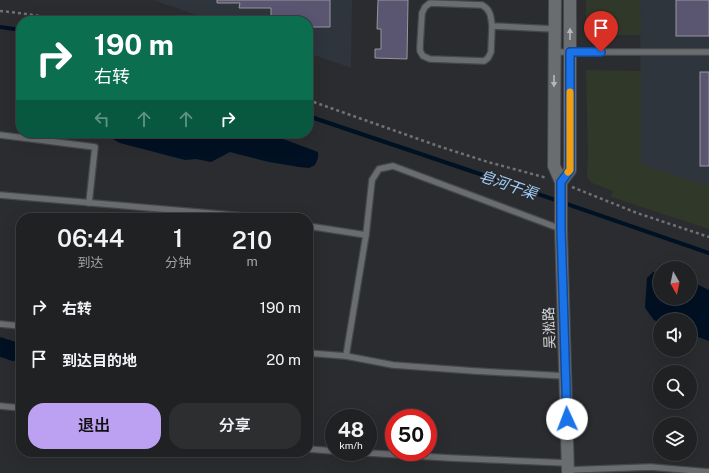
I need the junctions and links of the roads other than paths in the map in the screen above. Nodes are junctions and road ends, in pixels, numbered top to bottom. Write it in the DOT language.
graph roads {
  1 [pos="555,0"];
  2 [pos="570,0"];
  3 [pos="492,26"];
  4 [pos="554,29"];
  5 [pos="554,52"];
  6 [pos="570,52"];
  7 [pos="709,52"];
  8 [pos="0,135"];
  9 [pos="16,137"];
  10 [pos="24,138"];
  11 [pos="561,182"];
  12 [pos="0,195"];
  13 [pos="89,203"];
  14 [pos="211,213"];
  15 [pos="313,227"];
  16 [pos="561,229"];
  17 [pos="366,235"];
  18 [pos="0,324"];
  19 [pos="16,326"];
  20 [pos="313,353"];
  21 [pos="346,356"];
  22 [pos="565,376"];
  23 [pos="0,406"];
  24 [pos="16,408"];
  25 [pos="313,449"];
  26 [pos="325,450"];
  27 [pos="377,454"];
  28 [pos="568,469"];
  29 [pos="709,472"];
  1 -- 4 [label="main road, 吴淞路"];
  6 -- 2 [label="main road, 吴淞路, one-way"];
  3 -- 3 [label="lane"];
  3 -- 4 [label="lane"];
  4 -- 5 [label="main road, 吴淞路"];
  5 -- 6 [label="lane"];
  5 -- 11 [label="main road, 吴淞路, one-way"];
  6 -- 7 [label="lane"];
  6 -- 11 [label="main road, 吴淞路"];
  8 -- 9 [label="lane"];
  10 -- 13 [label="lane"];
  11 -- 16 [label="main road, 吴淞路"];
  12 -- 13 [label="lane"];
  13 -- 14 [label="lane"];
  15 -- 17 [label="lane"];
  16 -- 17 [label="lane"];
  16 -- 22 [label="main road, 吴淞路"];
  17 -- 21 [label="lane"];
  18 -- 19 [label="lane"];
  20 -- 21 [label="lane"];
  21 -- 22 [label="lane"];
  22 -- 28 [label="main road, 吴淞路"];
  23 -- 24 [label="lane"];
  25 -- 26 [label="lane"];
  27 -- 28 [label="lane"];
  28 -- 29 [label="lane"];
}
